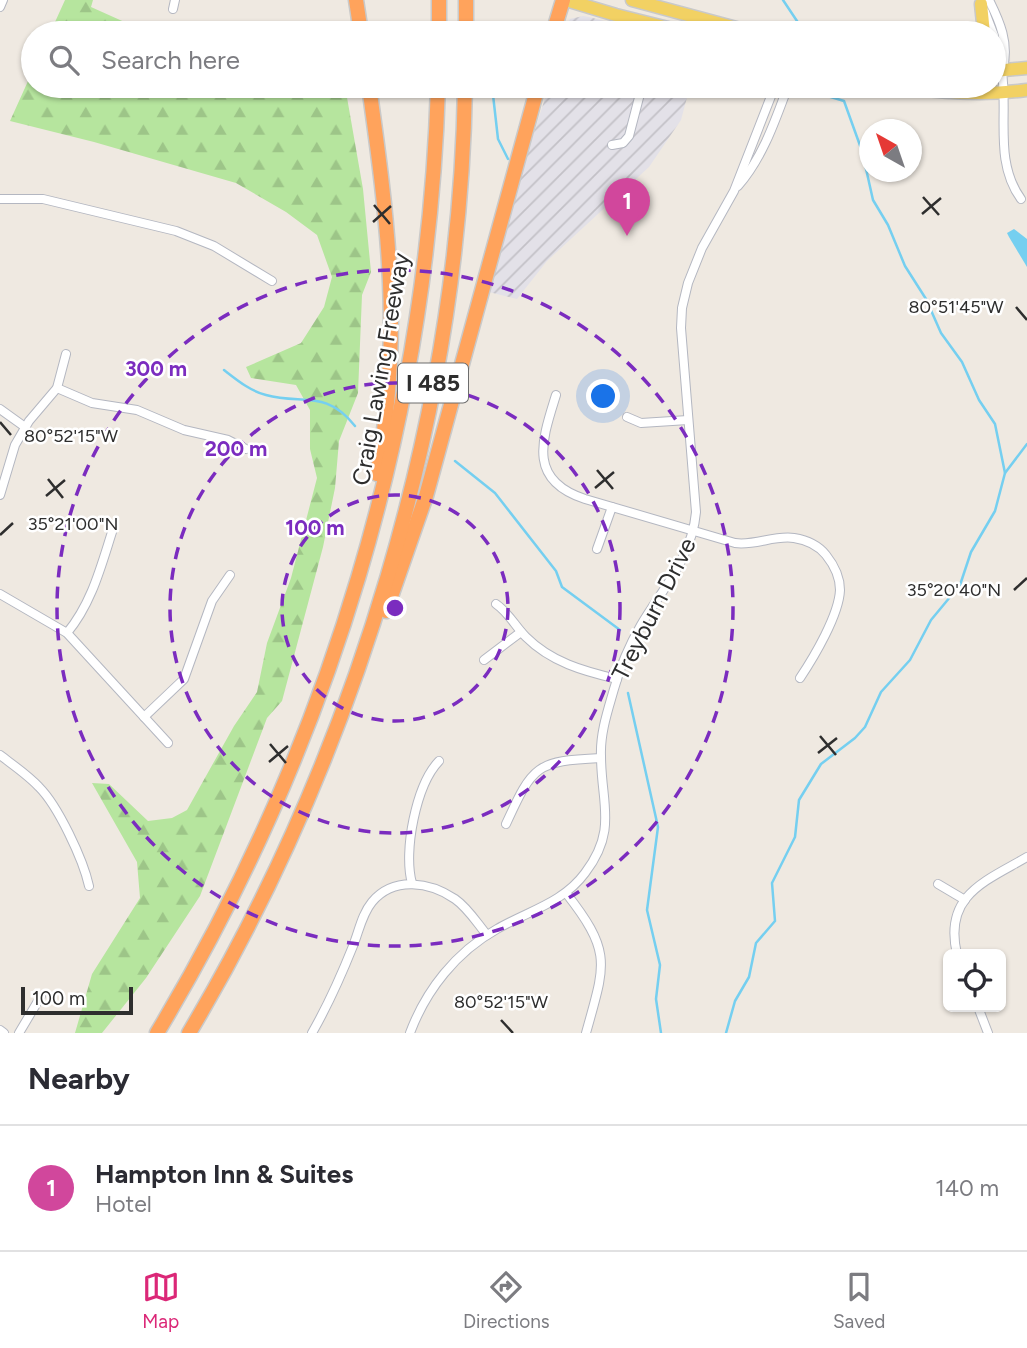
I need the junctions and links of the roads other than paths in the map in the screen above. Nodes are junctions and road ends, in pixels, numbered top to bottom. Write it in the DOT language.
graph roads {
  1 [pos="3,0"];
  2 [pos="356,0"];
  3 [pos="439,0"];
  4 [pos="466,0"];
  5 [pos="564,0"];
  6 [pos="632,0"];
  7 [pos="983,1"];
  8 [pos="0,7"];
  9 [pos="359,21"];
  10 [pos="439,21"];
  11 [pos="466,21"];
  12 [pos="557,21"];
  13 [pos="630,21"];
  14 [pos="710,21"];
  15 [pos="984,21"];
  16 [pos="990,21"];
  17 [pos="995,21"];
  18 [pos="1027,68"];
  19 [pos="1006,70"];
  20 [pos="1027,90"];
  21 [pos="1006,93"];
  22 [pos="371,98"];
  23 [pos="437,98"];
  24 [pos="465,98"];
  25 [pos="535,98"];
  26 [pos="639,98"];
  27 [pos="770,98"];
  28 [pos="784,98"];
  29 [pos="1003,98"];
  30 [pos="612,145"];
  31 [pos="734,191"];
  32 [pos="0,199"];
  33 [pos="1021,199"];
  34 [pos="272,281"];
  35 [pos="66,354"];
  36 [pos="57,388"];
  37 [pos="556,395"];
  38 [pos="0,409"];
  39 [pos="627,417"];
  40 [pos="688,420"];
  41 [pos="25,427"];
  42 [pos="246,449"];
  43 [pos="0,495"];
  44 [pos="612,507"];
  45 [pos="113,529"];
  46 [pos="694,530"];
  47 [pos="597,550"];
  48 [pos="359,574"];
  49 [pos="230,575"];
  50 [pos="0,594"];
  51 [pos="496,604"];
  52 [pos="521,632"];
  53 [pos="66,633"];
  54 [pos="484,660"];
  55 [pos="357,673"];
  56 [pos="800,678"];
  57 [pos="617,679"];
  58 [pos="144,717"];
  59 [pos="168,743"];
  60 [pos="1,757"];
  61 [pos="601,758"];
  62 [pos="439,761"];
  63 [pos="506,824"];
  64 [pos="1026,859"];
  65 [pos="412,883"];
  66 [pos="938,884"];
  67 [pos="89,886"];
  68 [pos="566,893"];
  69 [pos="965,900"];
  70 [pos="487,935"];
  71 [pos="956,949"];
  72 [pos="41,996"];
  73 [pos="980,1012"];
  74 [pos="0,1030"];
  75 [pos="4,1033"];
  76 [pos="19,1033"];
  77 [pos="157,1033"];
  78 [pos="189,1033"];
  79 [pos="312,1033"];
  80 [pos="410,1033"];
  81 [pos="586,1033"];
  82 [pos="988,1033"];
  1 -- 8 [label="street"];
  2 -- 9 [label="highway"];
  3 -- 10 [label="highway"];
  4 -- 11 [label="highway"];
  5 -- 12 [label="highway"];
  5 -- 13 [label="main road"];
  6 -- 14 [label="main road"];
  7 -- 15 [label="main road"];
  7 -- 16 [label="street"];
  7 -- 17 [label="street"];
  18 -- 19 [label="main road"];
  20 -- 21 [label="main road"];
  22 -- 48 [label="highway"];
  23 -- 48 [label="highway, Craig Lawing Freeway / I 485"];
  24 -- 55 [label="highway, Craig Lawing Freeway / I 485"];
  25 -- 55 [label="highway"];
  26 -- 30 [label="street"];
  27 -- 31 [label="street, Treyburn Drive"];
  28 -- 31 [label="street, Treyburn Drive"];
  29 -- 33 [label="street"];
  31 -- 40 [label="street, Treyburn Drive"];
  32 -- 34 [label="street"];
  35 -- 36 [label="street"];
  36 -- 41 [label="street"];
  36 -- 42 [label="street"];
  37 -- 44 [label="street"];
  38 -- 41 [label="street"];
  39 -- 40 [label="street"];
  40 -- 46 [label="street, Treyburn Drive"];
  41 -- 43 [label="street"];
  44 -- 46 [label="street"];
  44 -- 47 [label="street"];
  45 -- 53 [label="street"];
  46 -- 56 [label="street"];
  46 -- 57 [label="street, Treyburn Drive"];
  48 -- 77 [label="highway, Craig Lawing Freeway / I 485"];
  49 -- 58 [label="street"];
  50 -- 53 [label="street"];
  51 -- 52 [label="street"];
  52 -- 54 [label="street"];
  52 -- 57 [label="street"];
  53 -- 58 [label="street"];
  55 -- 78 [label="highway, Craig Lawing Freeway / I 485"];
  57 -- 61 [label="street, Treyburn Drive"];
  58 -- 59 [label="street"];
  60 -- 67 [label="street"];
  61 -- 63 [label="street"];
  61 -- 68 [label="street, Treyburn Drive"];
  62 -- 65 [label="street"];
  64 -- 69 [label="street"];
  65 -- 70 [label="street"];
  65 -- 79 [label="street"];
  66 -- 69 [label="street"];
  68 -- 70 [label="street, Treyburn Drive"];
  68 -- 81 [label="street"];
  69 -- 71 [label="street"];
  70 -- 80 [label="street, Treyburn Drive"];
  72 -- 76 [label="street"];
  73 -- 82 [label="street"];
  74 -- 75 [label="street"];
}
